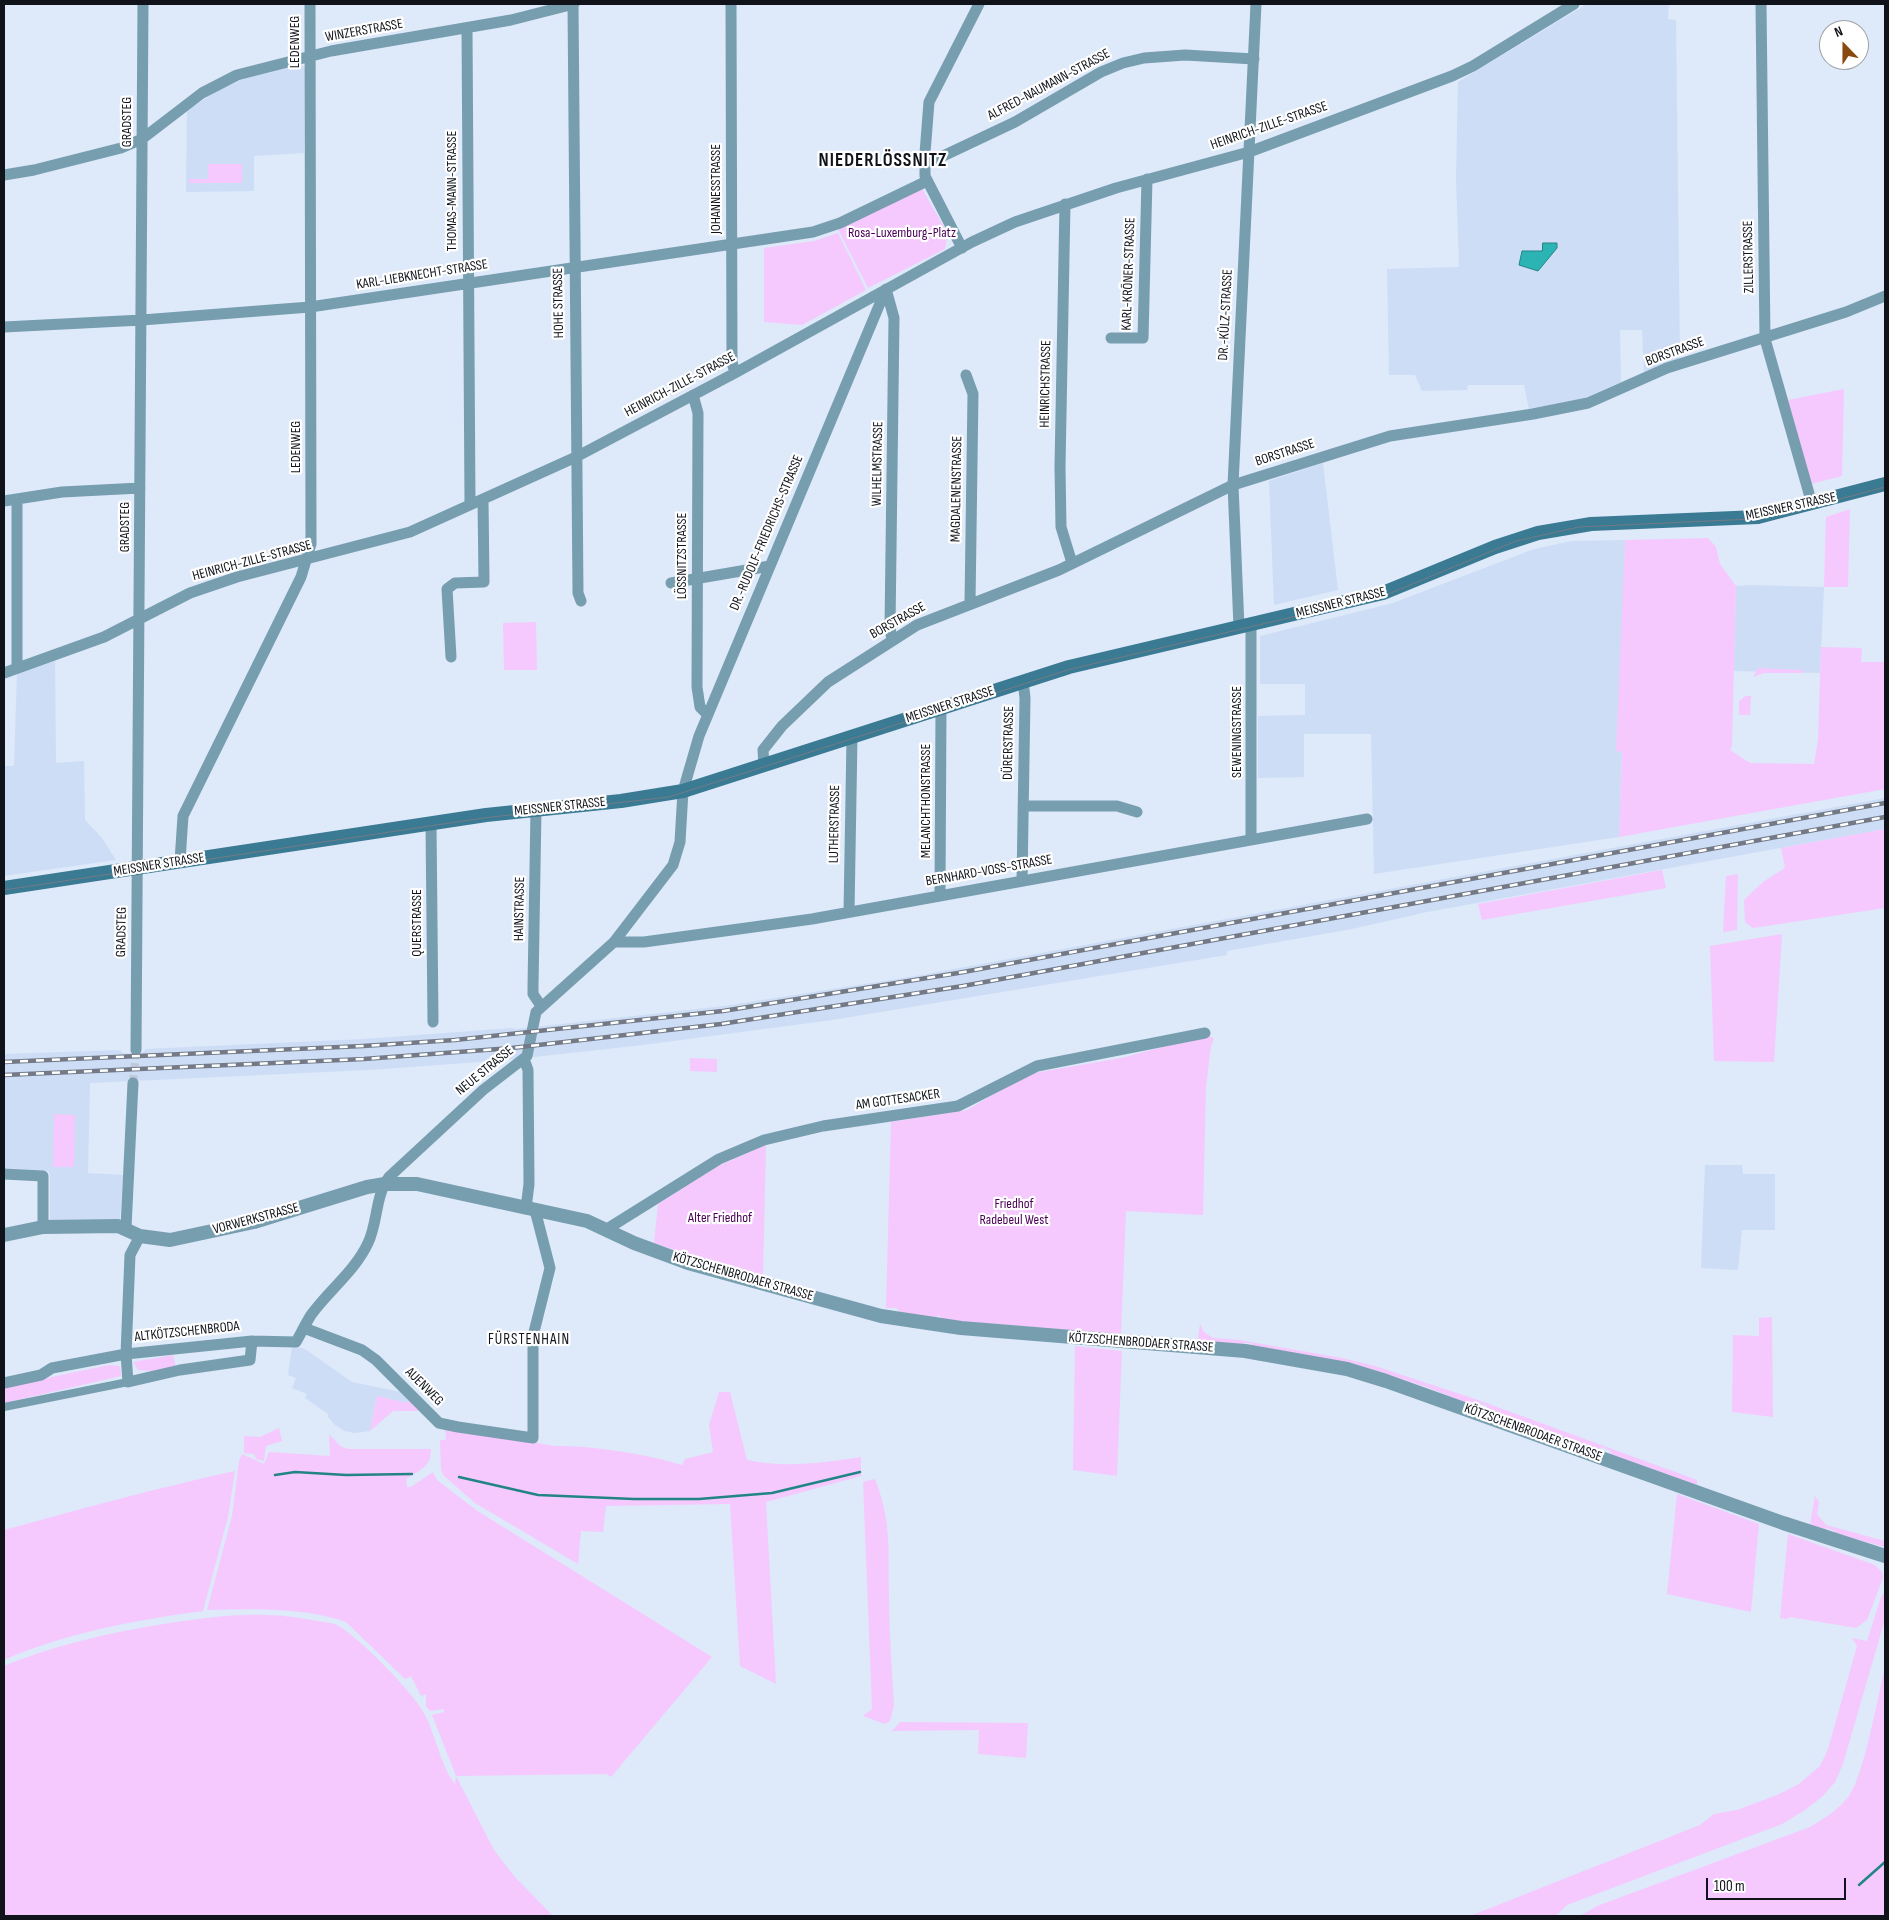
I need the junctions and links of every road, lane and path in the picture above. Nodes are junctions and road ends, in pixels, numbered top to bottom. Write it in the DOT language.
graph roads {
  1 [pos="143,4"];
  2 [pos="310,4"];
  3 [pos="573,4"];
  4 [pos="731,4"];
  5 [pos="979,4"];
  6 [pos="1256,4"];
  7 [pos="1574,4"];
  8 [pos="1761,4"];
  9 [pos="467,28"];
  10 [pos="310,57"];
  11 [pos="1254,60"];
  12 [pos="142,139"];
  13 [pos="1249,152"];
  14 [pos="924,165"];
  15 [pos="4,175"];
  16 [pos="1147,179"];
  17 [pos="927,181"];
  18 [pos="1066,204"];
  19 [pos="731,245"];
  20 [pos="962,248"];
  21 [pos="573,268"];
  22 [pos="467,283"];
  23 [pos="886,289"];
  24 [pos="1885,296"];
  25 [pos="310,307"];
  26 [pos="142,320"];
  27 [pos="4,327"];
  28 [pos="1111,338"];
  29 [pos="1765,339"];
  30 [pos="736,373"];
  31 [pos="966,376"];
  32 [pos="693,395"];
  33 [pos="576,456"];
  34 [pos="1885,484"];
  35 [pos="1233,485"];
  36 [pos="140,488"];
  37 [pos="17,499"];
  38 [pos="483,499"];
  39 [pos="4,501"];
  40 [pos="1812,504"];
  41 [pos="470,505"];
  42 [pos="308,560"];
  43 [pos="1072,563"];
  44 [pos="770,566"];
  45 [pos="697,579"];
  46 [pos="671,583"];
  47 [pos="581,601"];
  48 [pos="970,603"];
  49 [pos="139,619"];
  50 [pos="1245,626"];
  51 [pos="892,640"];
  52 [pos="451,657"];
  53 [pos="17,668"];
  54 [pos="4,673"];
  55 [pos="1023,681"];
  56 [pos="941,708"];
  57 [pos="707,714"];
  58 [pos="852,737"];
  59 [pos="764,766"];
  60 [pos="683,792"];
  61 [pos="1023,806"];
  62 [pos="536,809"];
  63 [pos="1137,812"];
  64 [pos="1368,819"];
  65 [pos="431,823"];
  66 [pos="1251,839"];
  67 [pos="180,861"];
  68 [pos="138,868"];
  69 [pos="1022,881"];
  70 [pos="4,888"];
  71 [pos="940,896"];
  72 [pos="849,912"];
  73 [pos="614,942"];
  74 [pos="540,1006"];
  75 [pos="432,1022"];
  76 [pos="1205,1033"];
  77 [pos="136,1050"];
  78 [pos="524,1059"];
  79 [pos="133,1083"];
  80 [pos="4,1174"];
  81 [pos="384,1184"];
  82 [pos="530,1209"];
  83 [pos="43,1227"];
  84 [pos="126,1228"];
  85 [pos="607,1229"];
  86 [pos="4,1235"];
  87 [pos="140,1236"];
  88 [pos="304,1328"];
  89 [pos="252,1341"];
  90 [pos="126,1354"];
  91 [pos="128,1382"];
  92 [pos="4,1383"];
  93 [pos="4,1407"];
  94 [pos="1885,1556"];
  1 -- 12 [label="street, GRADSTEG"];
  2 -- 10 [label="street, LEDENWEG"];
  3 -- 9 [label="street, WINZERSTRASSE"];
  3 -- 21 [label="street, HOHE STRASSE"];
  4 -- 19 [label="street, JOHANNESSTRASSE"];
  5 -- 14 [label="street"];
  6 -- 11 [label="street, DR.-KÜLZ-STRASSE"];
  7 -- 13 [label="street, HEINRICH-ZILLE-STRASSE"];
  8 -- 29 [label="street, ZILLERSTRASSE"];
  9 -- 10 [label="street, WINZERSTRASSE"];
  9 -- 22 [label="street, THOMAS-MANN-STRASSE"];
  10 -- 12 [label="street, WINZERSTRASSE"];
  10 -- 25 [label="street, LEDENWEG"];
  11 -- 13 [label="street, DR.-KÜLZ-STRASSE"];
  11 -- 14 [label="street, ALFRED-NAUMANN-STRASSE"];
  12 -- 15 [label="street, WINZERSTRASSE"];
  12 -- 26 [label="street, GRADSTEG"];
  13 -- 16 [label="street, HEINRICH-ZILLE-STRASSE"];
  13 -- 35 [label="street, DR.-KÜLZ-STRASSE"];
  14 -- 17 [label="street"];
  16 -- 18 [label="street, HEINRICH-ZILLE-STRASSE"];
  16 -- 28 [label="street, KARL-KRÖNER-STRASSE"];
  17 -- 19 [label="street, KARL-LIEBKNECHT-STRASSE"];
  17 -- 20 [label="street"];
  18 -- 20 [label="street, HEINRICH-ZILLE-STRASSE"];
  18 -- 43 [label="street, HEINRICHSTRASSE"];
  19 -- 21 [label="street, KARL-LIEBKNECHT-STRASSE"];
  19 -- 30 [label="street, JOHANNESSTRASSE"];
  20 -- 23 [label="street"];
  21 -- 22 [label="street, KARL-LIEBKNECHT-STRASSE"];
  21 -- 33 [label="street, HOHE STRASSE"];
  22 -- 25 [label="street, KARL-LIEBKNECHT-STRASSE"];
  22 -- 41 [label="street, THOMAS-MANN-STRASSE"];
  23 -- 30 [label="street, HEINRICH-ZILLE-STRASSE"];
  23 -- 44 [label="street, DR.-RUDOLF-FRIEDRICHS-STRASSE"];
  23 -- 51 [label="street, WILHELMSTRASSE"];
  24 -- 29 [label="street, BORSTRASSE"];
  25 -- 26 [label="street, KARL-LIEBKNECHT-STRASSE"];
  25 -- 42 [label="street, LEDENWEG"];
  26 -- 27 [label="street, KARL-LIEBKNECHT-STRASSE"];
  26 -- 36 [label="street, GRADSTEG"];
  29 -- 35 [label="street, BORSTRASSE"];
  29 -- 40 [label="street, ZILLERSTRASSE"];
  30 -- 32 [label="street, HEINRICH-ZILLE-STRASSE"];
  31 -- 48 [label="street, MAGDALENENSTRASSE"];
  32 -- 33 [label="street, HEINRICH-ZILLE-STRASSE"];
  32 -- 45 [label="street, LÖSSNITZSTRASSE"];
  33 -- 38 [label="street, HEINRICH-ZILLE-STRASSE"];
  33 -- 47 [label="street, HOHE STRASSE"];
  34 -- 40 [label="main road, MEISSNER STRASSE"];
  35 -- 43 [label="street, BORSTRASSE"];
  35 -- 50 [label="street, DR.-KÜLZ-STRASSE"];
  36 -- 37 [label="street"];
  36 -- 49 [label="street, GRADSTEG"];
  37 -- 39 [label="street"];
  37 -- 53 [label="street"];
  38 -- 41 [label="street, HEINRICH-ZILLE-STRASSE"];
  38 -- 52 [label="street"];
  40 -- 50 [label="main road, MEISSNER STRASSE"];
  41 -- 42 [label="street, HEINRICH-ZILLE-STRASSE"];
  42 -- 49 [label="street, HEINRICH-ZILLE-STRASSE"];
  42 -- 67 [label="street, LEDENWEG"];
  43 -- 48 [label="street, BORSTRASSE"];
  44 -- 45 [label="street"];
  44 -- 57 [label="street, DR.-RUDOLF-FRIEDRICHS-STRASSE"];
  45 -- 46 [label="street"];
  45 -- 57 [label="street, LÖSSNITZSTRASSE"];
  48 -- 51 [label="street, BORSTRASSE"];
  49 -- 53 [label="street, HEINRICH-ZILLE-STRASSE"];
  49 -- 68 [label="street, GRADSTEG"];
  50 -- 55 [label="main road, MEISSNER STRASSE"];
  50 -- 66 [label="street, SEWENINGSTRASSE"];
  51 -- 59 [label="street, BORSTRASSE"];
  53 -- 54 [label="street, HEINRICH-ZILLE-STRASSE"];
  55 -- 56 [label="main road, MEISSNER STRASSE"];
  55 -- 61 [label="street, DÜRERSTRASSE"];
  56 -- 58 [label="main road, MEISSNER STRASSE"];
  56 -- 71 [label="street, MELANCHTHONSTRASSE"];
  57 -- 60 [label="street, DR.-RUDOLF-FRIEDRICHS-STRASSE"];
  58 -- 59 [label="main road, MEISSNER STRASSE"];
  58 -- 72 [label="street, LUTHERSTRASSE"];
  59 -- 60 [label="main road, MEISSNER STRASSE"];
  60 -- 62 [label="main road, MEISSNER STRASSE"];
  60 -- 73 [label="street, NEUE STRASSE"];
  61 -- 63 [label="street"];
  61 -- 69 [label="street, DÜRERSTRASSE"];
  62 -- 65 [label="main road, MEISSNER STRASSE"];
  62 -- 74 [label="street, HAINSTRASSE"];
  64 -- 66 [label="street, BERNHARD-VOSS-STRASSE"];
  65 -- 67 [label="main road, MEISSNER STRASSE"];
  65 -- 75 [label="street, QUERSTRASSE"];
  66 -- 69 [label="street, BERNHARD-VOSS-STRASSE"];
  67 -- 68 [label="main road, MEISSNER STRASSE"];
  68 -- 70 [label="main road, MEISSNER STRASSE"];
  68 -- 77 [label="street, GRADSTEG"];
  69 -- 71 [label="street, BERNHARD-VOSS-STRASSE"];
  71 -- 72 [label="street, BERNHARD-VOSS-STRASSE"];
  72 -- 73 [label="street, BERNHARD-VOSS-STRASSE"];
  73 -- 74 [label="street, NEUE STRASSE"];
  74 -- 78 [label="street, NEUE STRASSE"];
  76 -- 85 [label="street, AM GOTTESACKER"];
  78 -- 81 [label="street, NEUE STRASSE"];
  78 -- 82 [label="street"];
  79 -- 84 [label="street"];
  80 -- 83 [label="street"];
  81 -- 82 [label="street, KÖTZSCHENBRODAER STRASSE"];
  81 -- 87 [label="street, VORWERKSTRASSE"];
  81 -- 88 [label="street"];
  82 -- 85 [label="street, KÖTZSCHENBRODAER STRASSE"];
  82 -- 88 [label="street, AUENWEG"];
  83 -- 84 [label="street"];
  83 -- 86 [label="street"];
  84 -- 87 [label="street, VORWERKSTRASSE"];
  85 -- 94 [label="street, KÖTZSCHENBRODAER STRASSE"];
  87 -- 90 [label="street"];
  88 -- 89 [label="street, ALTKÖTZSCHENBRODA"];
  89 -- 90 [label="street, ALTKÖTZSCHENBRODA"];
  89 -- 91 [label="street, ALTKÖTZSCHENBRODA"];
  90 -- 91 [label="street, ALTKÖTZSCHENBRODA"];
  90 -- 92 [label="street, ALTKÖTZSCHENBRODA"];
  91 -- 93 [label="street, ALTKÖTZSCHENBRODA"];
}
